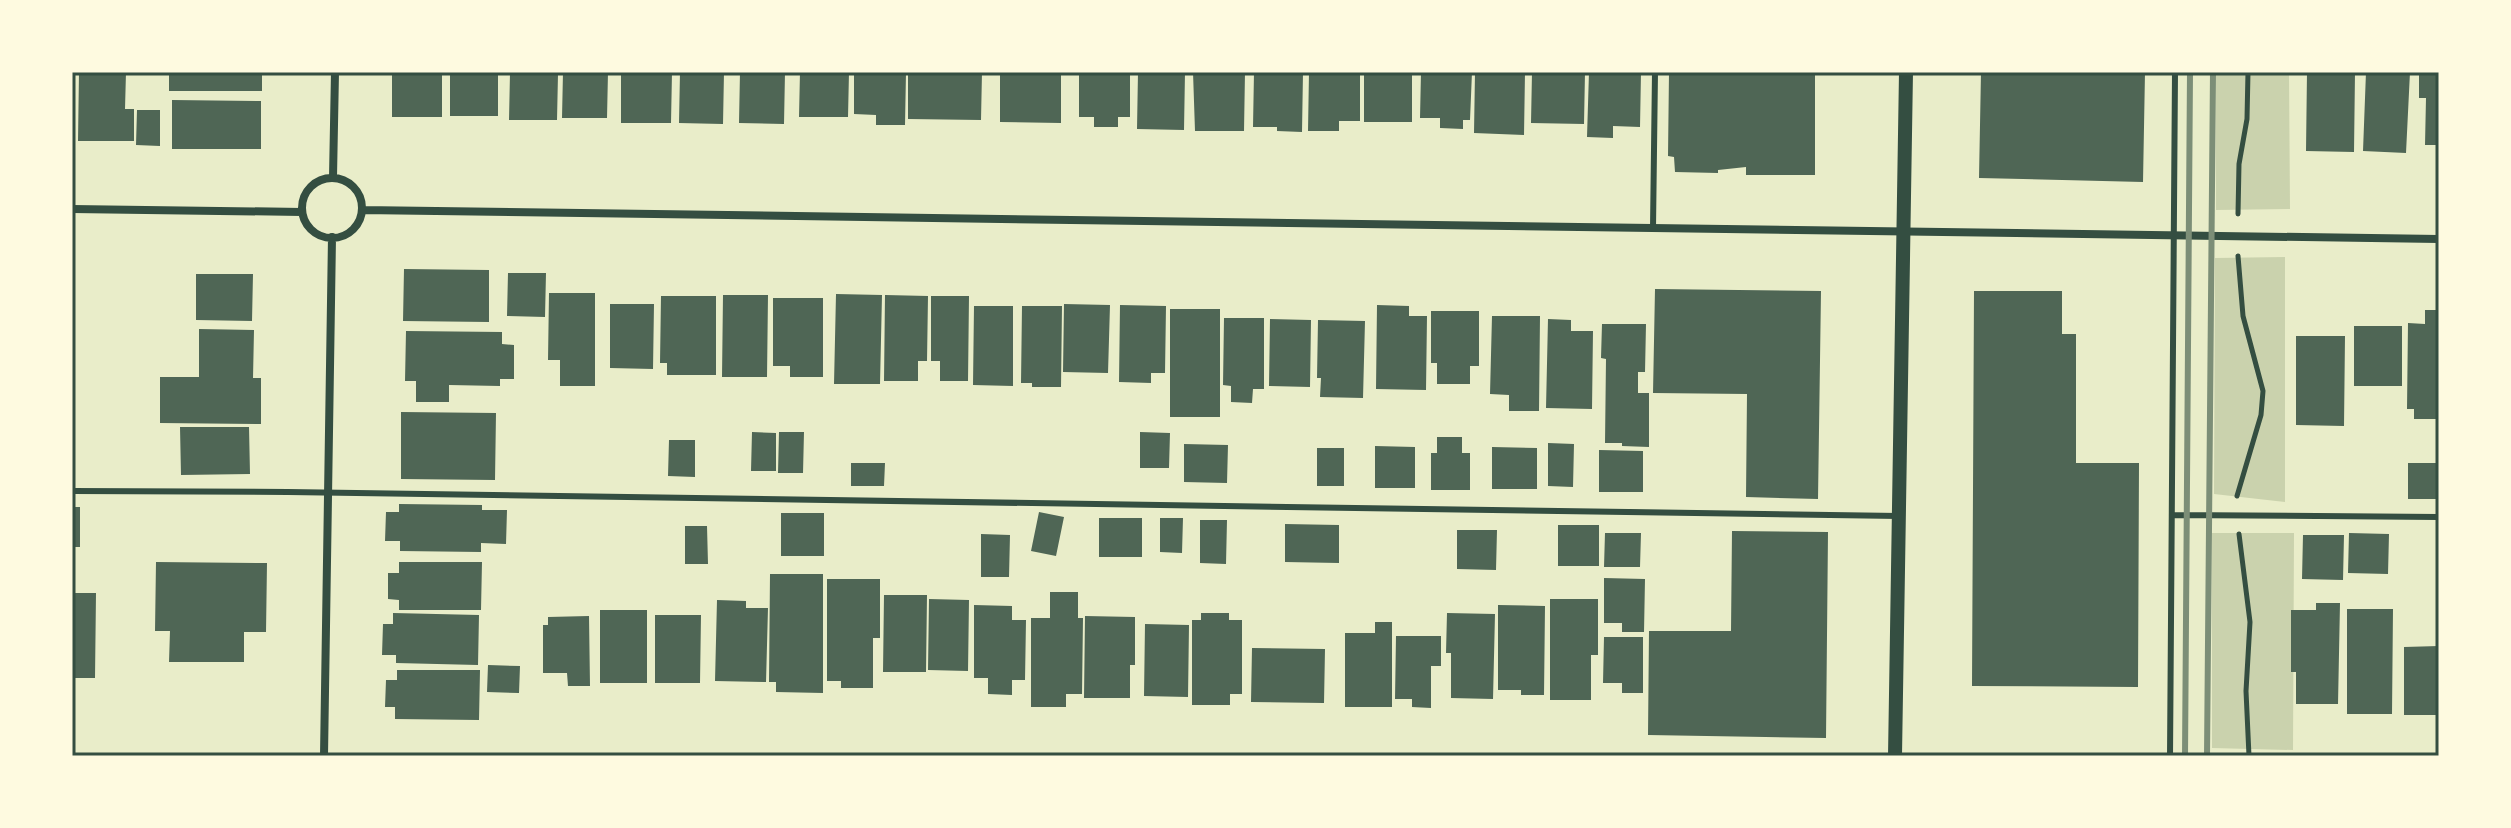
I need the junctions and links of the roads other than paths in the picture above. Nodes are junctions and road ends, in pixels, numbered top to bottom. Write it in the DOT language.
graph roads {
  1 [pos="335,72"];
  2 [pos="1655,72"];
  3 [pos="1906,72"];
  4 [pos="2175,72"];
  5 [pos="333,177"];
  6 [pos="72,209"];
  7 [pos="362,210"];
  8 [pos="302,212"];
  9 [pos="1653,228"];
  10 [pos="1902,233"];
  11 [pos="2175,236"];
  12 [pos="332,237"];
  13 [pos="2439,239"];
  14 [pos="72,491"];
  15 [pos="329,492"];
  16 [pos="2172,515"];
  17 [pos="1899,516"];
  18 [pos="2439,517"];
  19 [pos="324,756"];
  20 [pos="1895,756"];
  21 [pos="2170,756"];
  1 -- 5 [label="street"];
  2 -- 9 [label="lane"];
  3 -- 10 [label="street"];
  4 -- 11 [label="lane"];
  5 -- 7 [label="street"];
  5 -- 8 [label="street"];
  6 -- 8 [label="street"];
  7 -- 9 [label="street"];
  7 -- 12 [label="street"];
  8 -- 12 [label="street"];
  9 -- 10 [label="street"];
  10 -- 11 [label="street"];
  10 -- 17 [label="street"];
  11 -- 13 [label="street"];
  11 -- 16 [label="lane"];
  12 -- 15 [label="street"];
  14 -- 15 [label="lane"];
  15 -- 17 [label="lane"];
  15 -- 19 [label="street"];
  16 -- 18 [label="lane"];
  16 -- 21 [label="lane"];
  17 -- 20 [label="street"];
}
